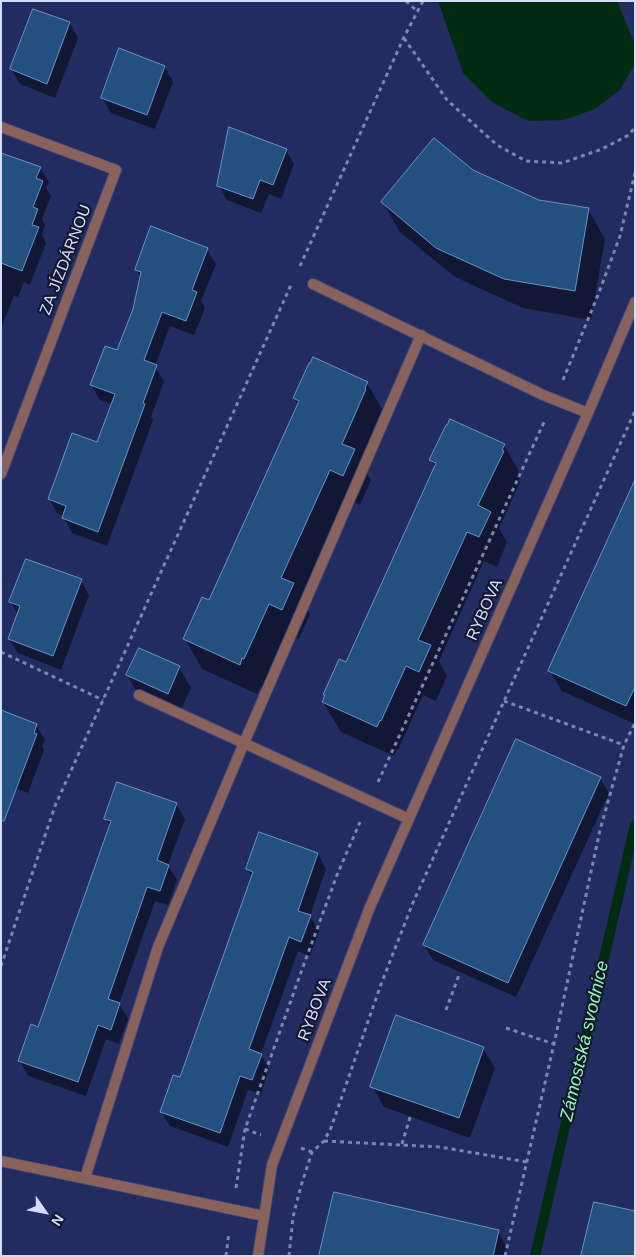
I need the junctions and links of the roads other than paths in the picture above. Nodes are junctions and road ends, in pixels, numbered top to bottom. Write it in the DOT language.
graph roads {
  1 [pos="1,127"];
  2 [pos="313,284"];
  3 [pos="635,302"];
  4 [pos="422,336"];
  5 [pos="588,413"];
  6 [pos="1,474"];
  7 [pos="139,695"];
  8 [pos="244,743"];
  9 [pos="409,819"];
  10 [pos="1,1161"];
  11 [pos="85,1178"];
  12 [pos="264,1216"];
  13 [pos="258,1256"];
  1 -- 6 [label="street, ZA JÍZDÁRNOU"];
  2 -- 4 [label="street"];
  3 -- 5 [label="street, RYBOVA"];
  4 -- 5 [label="street"];
  4 -- 8 [label="street"];
  5 -- 9 [label="street, RYBOVA"];
  7 -- 8 [label="street"];
  8 -- 9 [label="street"];
  8 -- 11 [label="street"];
  9 -- 12 [label="street, RYBOVA"];
  10 -- 11 [label="street"];
  11 -- 12 [label="street"];
  12 -- 13 [label="street, RYBOVA"];
}
